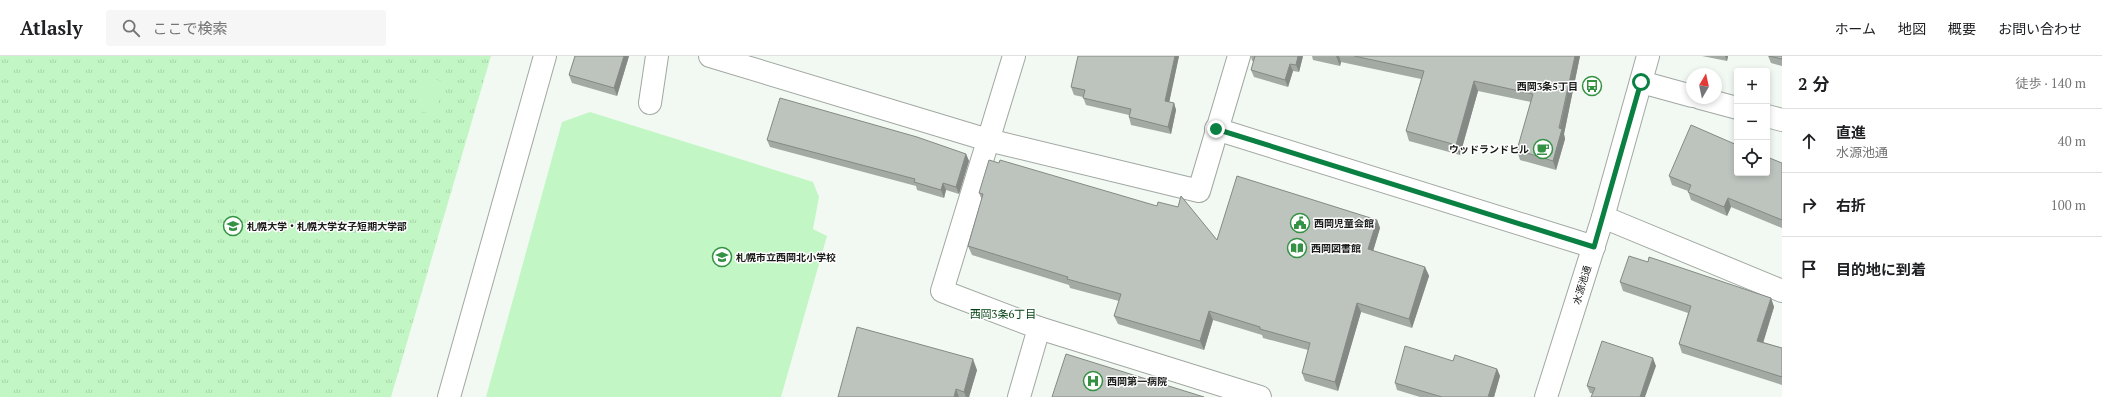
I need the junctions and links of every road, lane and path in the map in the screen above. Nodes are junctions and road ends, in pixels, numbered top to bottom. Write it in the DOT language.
graph roads {
  1 [pos="545,56"];
  2 [pos="657,56"];
  3 [pos="710,56"];
  4 [pos="1014,56"];
  5 [pos="1239,56"];
  6 [pos="1648,56"];
  7 [pos="1641,82"];
  8 [pos="1686,94"];
  9 [pos="650,103"];
  10 [pos="1722,104"];
  11 [pos="1734,107"];
  12 [pos="1770,117"];
  13 [pos="1782,120"];
  14 [pos="1216,129"];
  15 [pos="988,140"];
  16 [pos="1603,217"];
  17 [pos="1594,247"];
  18 [pos="1782,291"];
  19 [pos="1039,328"];
  20 [pos="449,397"];
  21 [pos="1019,397"];
  22 [pos="1260,397"];
  23 [pos="1546,397"];
  1 -- 20 [label="street"];
  2 -- 9 [label="street"];
  3 -- 15 [label="street"];
  4 -- 15 [label="street"];
  5 -- 14 [label="street"];
  6 -- 7 [label="street, 水源池通"];
  7 -- 8 [label="street"];
  7 -- 16 [label="street, 水源池通"];
  10 -- 11 [label="street"];
  12 -- 13 [label="street"];
  14 -- 15 [label="street"];
  14 -- 17 [label="street"];
  15 -- 19 [label="street"];
  16 -- 17 [label="street, 水源池通"];
  16 -- 18 [label="street"];
  17 -- 23 [label="street, 水源池通"];
  19 -- 21 [label="street"];
  19 -- 22 [label="street"];
}
